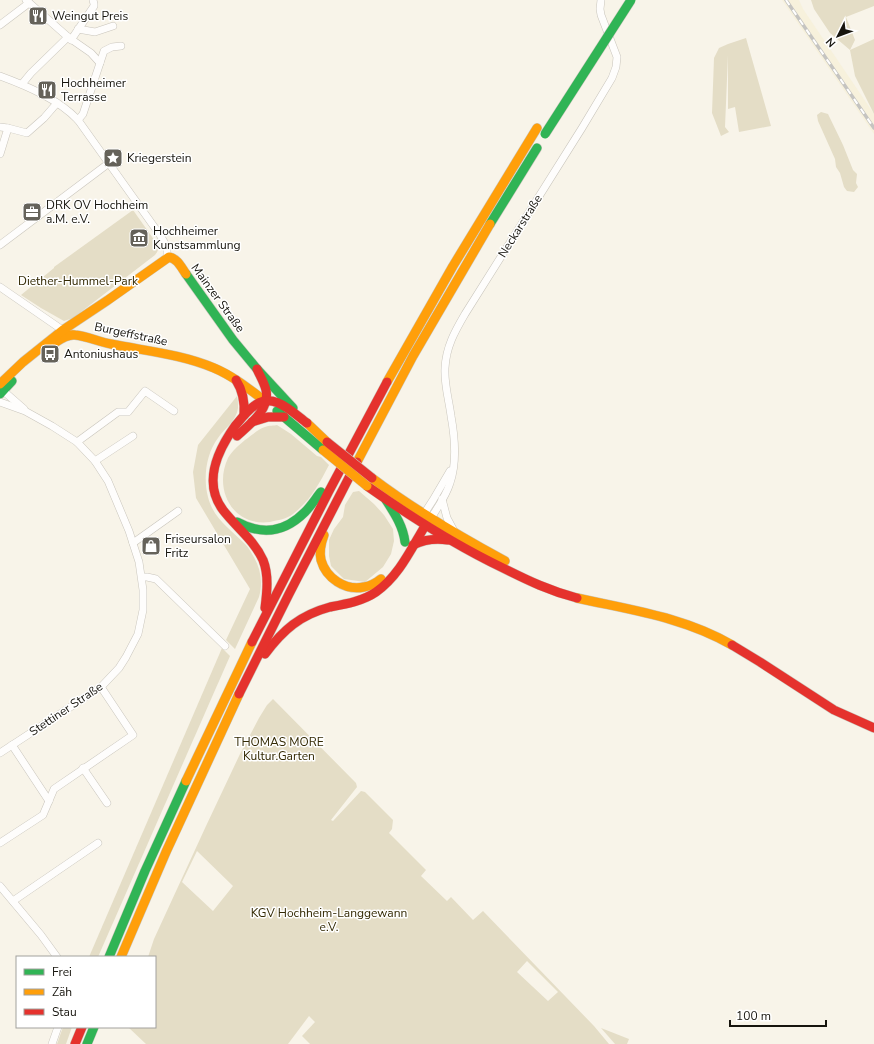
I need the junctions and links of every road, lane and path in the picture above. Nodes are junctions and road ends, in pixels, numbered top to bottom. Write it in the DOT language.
graph roads {
  1 [pos="93,0"];
  2 [pos="601,0"];
  3 [pos="631,0"];
  4 [pos="28,1"];
  5 [pos="610,15"];
  6 [pos="0,25"];
  7 [pos="113,26"];
  8 [pos="78,29"];
  9 [pos="598,34"];
  10 [pos="69,38"];
  11 [pos="121,46"];
  12 [pos="100,63"];
  13 [pos="0,76"];
  14 [pos="22,84"];
  15 [pos="57,103"];
  16 [pos="78,120"];
  17 [pos="539,125"];
  18 [pos="0,127"];
  19 [pos="8,128"];
  20 [pos="0,154"];
  21 [pos="109,163"];
  22 [pos="0,245"];
  23 [pos="167,257"];
  24 [pos="0,287"];
  25 [pos="86,315"];
  26 [pos="63,333"];
  27 [pos="88,338"];
  28 [pos="257,369"];
  29 [pos="236,380"];
  30 [pos="1,389"];
  31 [pos="265,401"];
  32 [pos="0,402"];
  33 [pos="25,411"];
  34 [pos="174,411"];
  35 [pos="244,415"];
  36 [pos="284,417"];
  37 [pos="252,422"];
  38 [pos="307,423"];
  39 [pos="133,436"];
  40 [pos="77,442"];
  41 [pos="219,454"];
  42 [pos="95,461"];
  43 [pos="454,462"];
  44 [pos="343,463"];
  45 [pos="442,499"];
  46 [pos="386,500"];
  47 [pos="333,508"];
  48 [pos="178,512"];
  49 [pos="228,516"];
  50 [pos="427,516"];
  51 [pos="422,524"];
  52 [pos="456,534"];
  53 [pos="448,540"];
  54 [pos="133,543"];
  55 [pos="404,548"];
  56 [pos="142,577"];
  57 [pos="596,601"];
  58 [pos="264,618"];
  59 [pos="225,646"];
  60 [pos="101,687"];
  61 [pos="242,687"];
  62 [pos="874,728"];
  63 [pos="12,745"];
  64 [pos="0,752"];
  65 [pos="83,768"];
  66 [pos="49,801"];
  67 [pos="107,803"];
  68 [pos="0,843"];
  69 [pos="98,843"];
  70 [pos="0,886"];
  71 [pos="13,900"];
  72 [pos="56,956"];
  73 [pos="109,956"];
  74 [pos="121,956"];
  75 [pos="58,1028"];
  76 [pos="82,1028"];
  77 [pos="94,1028"];
  78 [pos="52,1044"];
  79 [pos="75,1044"];
  80 [pos="87,1044"];
  1 -- 8 [label="street"];
  2 -- 43 [label="street, Neckarstraße"];
  3 -- 47 [label="main road, bridge"];
  4 -- 6 [label="street"];
  4 -- 10 [label="street"];
  5 -- 9 [label="main road"];
  7 -- 8 [label="street"];
  8 -- 10 [label="street"];
  10 -- 12 [label="street"];
  10 -- 14 [label="street"];
  11 -- 12 [label="street"];
  12 -- 16 [label="street"];
  13 -- 14 [label="street"];
  14 -- 15 [label="street"];
  15 -- 16 [label="street"];
  15 -- 19 [label="street"];
  16 -- 21 [label="street"];
  17 -- 44 [label="main road"];
  18 -- 19 [label="street"];
  19 -- 20 [label="street"];
  21 -- 22 [label="street"];
  21 -- 23 [label="street"];
  23 -- 25 [label="main road"];
  23 -- 28 [label="main road, Mainzer Straße"];
  24 -- 26 [label="street"];
  25 -- 26 [label="main road"];
  25 -- 27 [label="main road"];
  26 -- 27 [label="main road, Burgeffstraße"];
  26 -- 30 [label="main road"];
  27 -- 29 [label="main road, Burgeffstraße"];
  28 -- 31 [label="main road"];
  28 -- 38 [label="main road"];
  29 -- 31 [label="main road, Burgeffstraße"];
  29 -- 35 [label="main road"];
  30 -- 33 [label="street, Stettiner Straße"];
  31 -- 35 [label="main road"];
  31 -- 36 [label="main road, Burgeffstraße"];
  31 -- 37 [label="main road"];
  31 -- 38 [label="main road"];
  32 -- 33 [label="street, Stettiner Straße"];
  33 -- 40 [label="street, Stettiner Straße"];
  34 -- 40 [label="street"];
  35 -- 41 [label="main road"];
  36 -- 37 [label="main road"];
  36 -- 46 [label="main road, Burgeffstraße, bridge"];
  37 -- 41 [label="main road"];
  38 -- 50 [label="main road, bridge"];
  39 -- 42 [label="street"];
  40 -- 42 [label="street, Stettiner Straße"];
  41 -- 49 [label="main road"];
  42 -- 54 [label="street, Stettiner Straße"];
  43 -- 45 [label="street, Neckarstraße"];
  43 -- 50 [label="street, Neckarstraße"];
  44 -- 49 [label="main road"];
  44 -- 58 [label="main road"];
  45 -- 50 [label="street, Neckarstraße"];
  45 -- 52 [label="street"];
  46 -- 51 [label="main road, Burgeffstraße"];
  46 -- 55 [label="main road"];
  47 -- 55 [label="main road"];
  47 -- 61 [label="main road"];
  48 -- 54 [label="street"];
  49 -- 58 [label="main road"];
  50 -- 51 [label="main road"];
  50 -- 52 [label="main road"];
  51 -- 53 [label="main road, Burgeffstraße"];
  51 -- 55 [label="main road"];
  52 -- 57 [label="main road"];
  53 -- 55 [label="main road"];
  53 -- 57 [label="main road, Burgeffstraße"];
  54 -- 56 [label="street, Stettiner Straße"];
  55 -- 61 [label="main road"];
  56 -- 59 [label="street"];
  56 -- 60 [label="street, Stettiner Straße"];
  57 -- 62 [label="main road"];
  58 -- 73 [label="main road"];
  60 -- 63 [label="street, Stettiner Straße"];
  60 -- 65 [label="street"];
  61 -- 74 [label="main road"];
  63 -- 64 [label="street, Stettiner Straße"];
  63 -- 66 [label="street"];
  65 -- 66 [label="street"];
  65 -- 67 [label="street"];
  66 -- 68 [label="street"];
  69 -- 71 [label="street"];
  70 -- 71 [label="street"];
  71 -- 72 [label="street"];
  75 -- 78 [label="street"];
  76 -- 79 [label="main road"];
  77 -- 80 [label="main road"];
}
